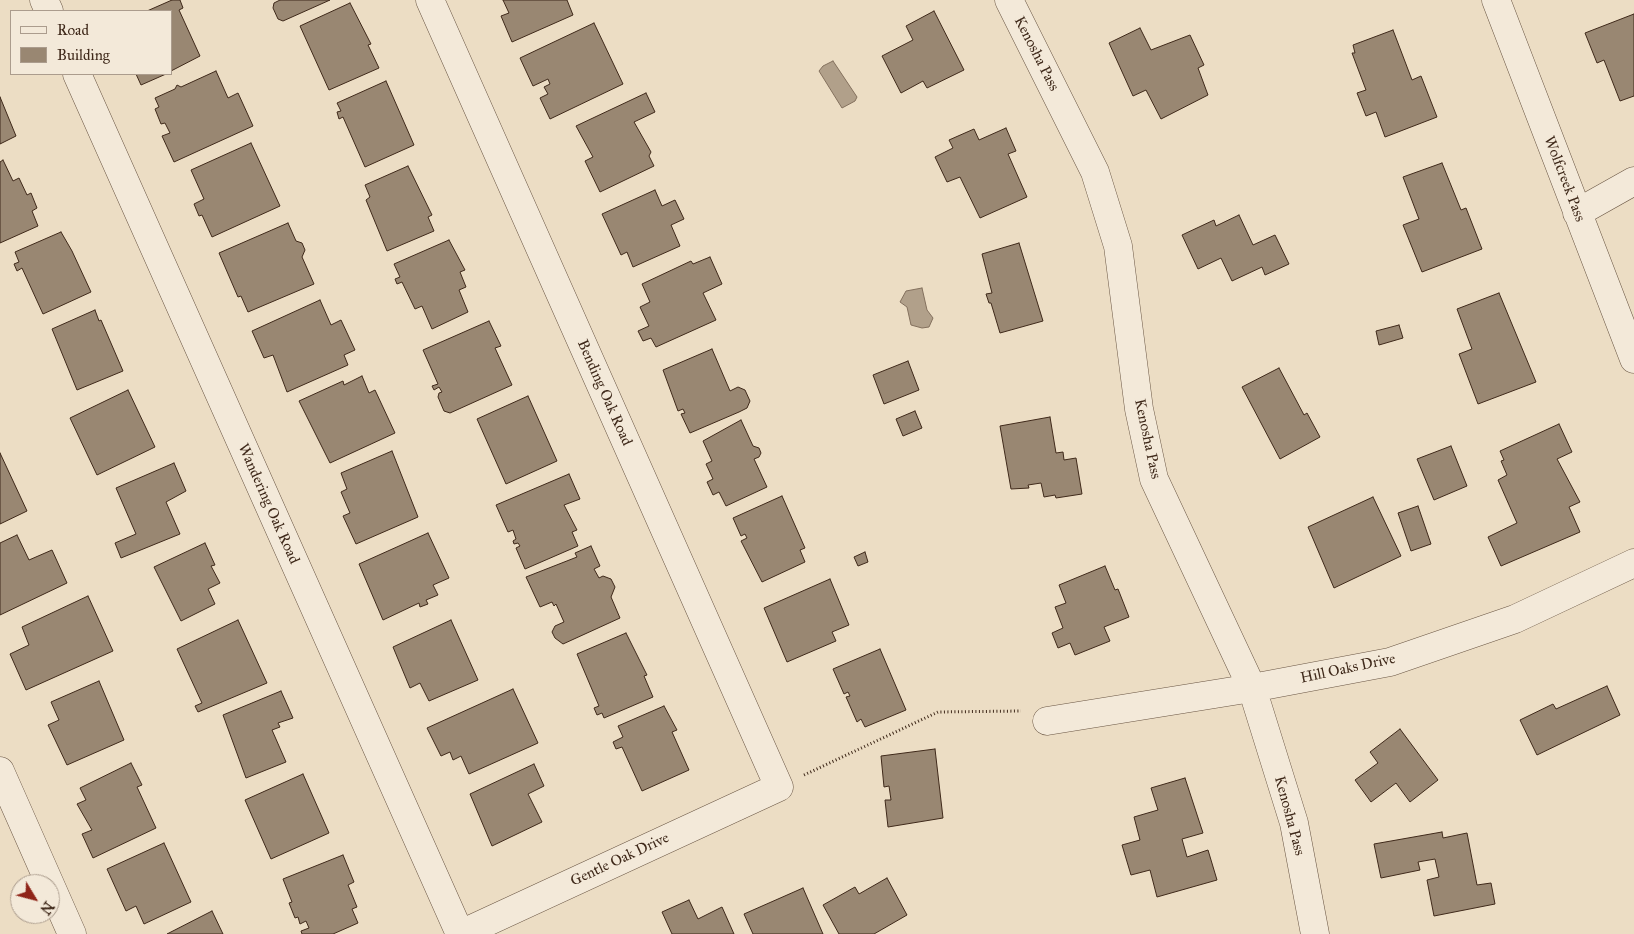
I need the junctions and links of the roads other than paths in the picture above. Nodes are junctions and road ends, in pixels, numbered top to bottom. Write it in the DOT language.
graph roads {
  1 [pos="430,0"];
  2 [pos="1008,0"];
  3 [pos="1496,0"];
  4 [pos="77,75"];
  5 [pos="1634,181"];
  6 [pos="1577,213"];
  7 [pos="1634,358"];
  8 [pos="1634,563"];
  9 [pos="1252,688"];
  10 [pos="1047,721"];
  11 [pos="0,771"];
  12 [pos="779,787"];
  13 [pos="72,934"];
  14 [pos="460,934"];
  15 [pos="1315,934"];
  1 -- 12 [label="street, Bending Oak Road"];
  2 -- 9 [label="street, Kenosha Pass"];
  3 -- 6 [label="street, Wolfcreek Pass"];
  4 -- 14 [label="street, Wandering Oak Road"];
  5 -- 6 [label="street"];
  6 -- 7 [label="street, Wolfcreek Pass"];
  8 -- 9 [label="street, Hill Oaks Drive"];
  9 -- 10 [label="street, Hill Oaks Drive"];
  9 -- 15 [label="street, Kenosha Pass"];
  11 -- 13 [label="street"];
  12 -- 14 [label="street, Gentle Oak Drive"];
}
